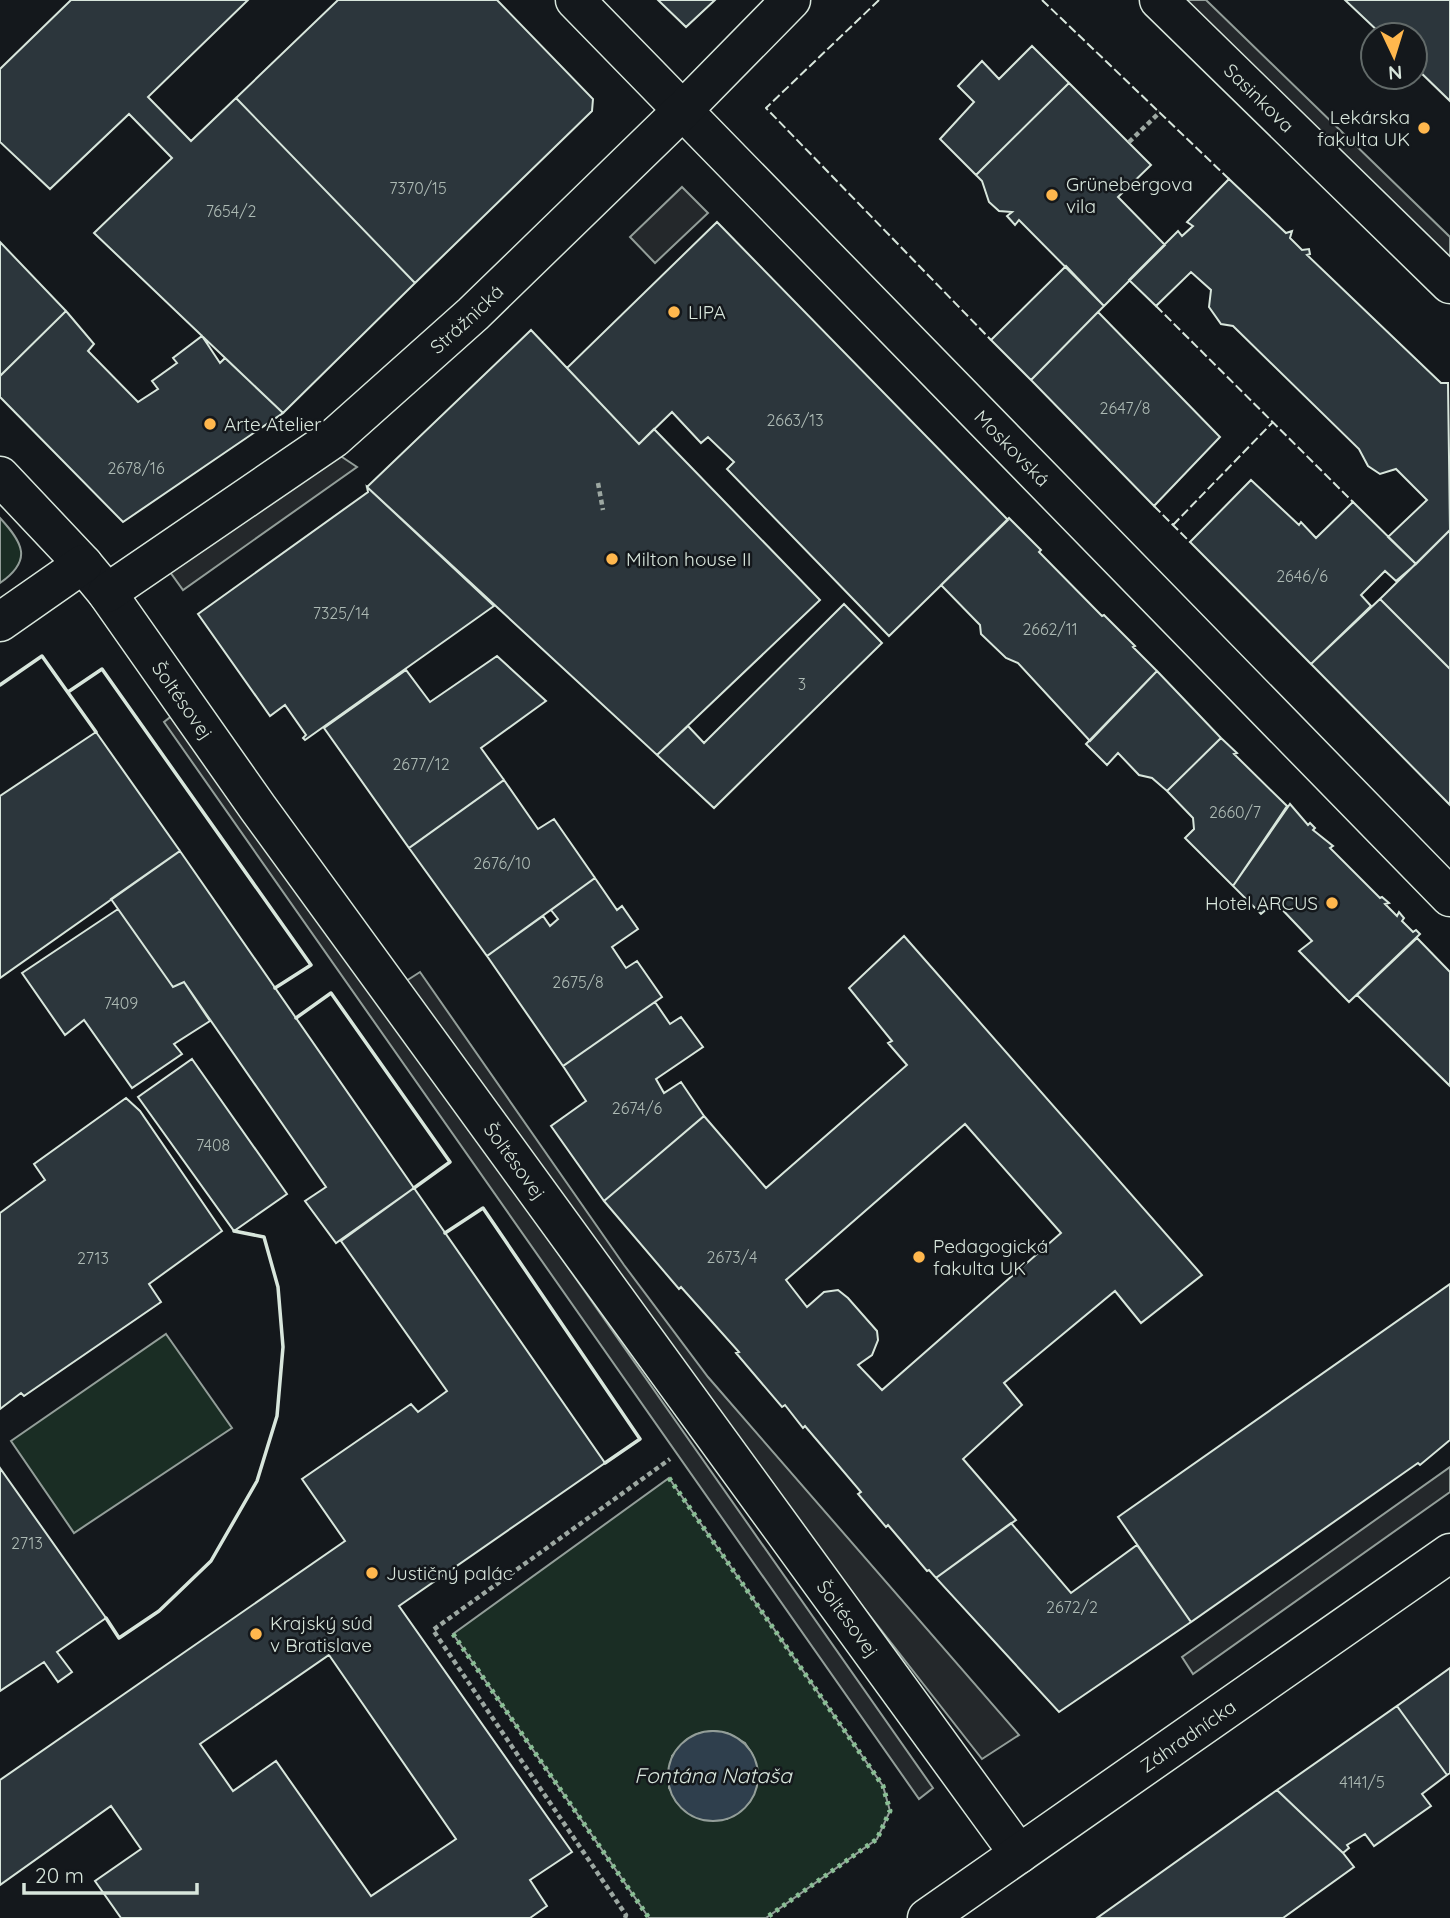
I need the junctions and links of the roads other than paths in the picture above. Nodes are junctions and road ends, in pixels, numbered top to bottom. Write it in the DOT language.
graph roads {
  1 [pos="575,0"];
  2 [pos="791,0"];
  3 [pos="1159,0"];
  4 [pos="683,110"];
  5 [pos="1450,284"];
  6 [pos="0,476"];
  7 [pos="95,579"];
  8 [pos="0,622"];
  9 [pos="1450,897"];
  10 [pos="1450,1553"];
  11 [pos="1019,1854"];
  12 [pos="927,1918"];
  1 -- 4 [label="street, Moskovská"];
  2 -- 4 [label="street, Strážnická"];
  3 -- 5 [label="street, Sasinkova"];
  4 -- 7 [label="street, Strážnická"];
  4 -- 9 [label="street, Moskovská"];
  6 -- 7 [label="street, Šoltésovej"];
  7 -- 8 [label="street, Strážnická"];
  7 -- 11 [label="street, Šoltésovej"];
  10 -- 11 [label="street, Záhradnícka"];
  11 -- 12 [label="street, Záhradnícka"];
}
